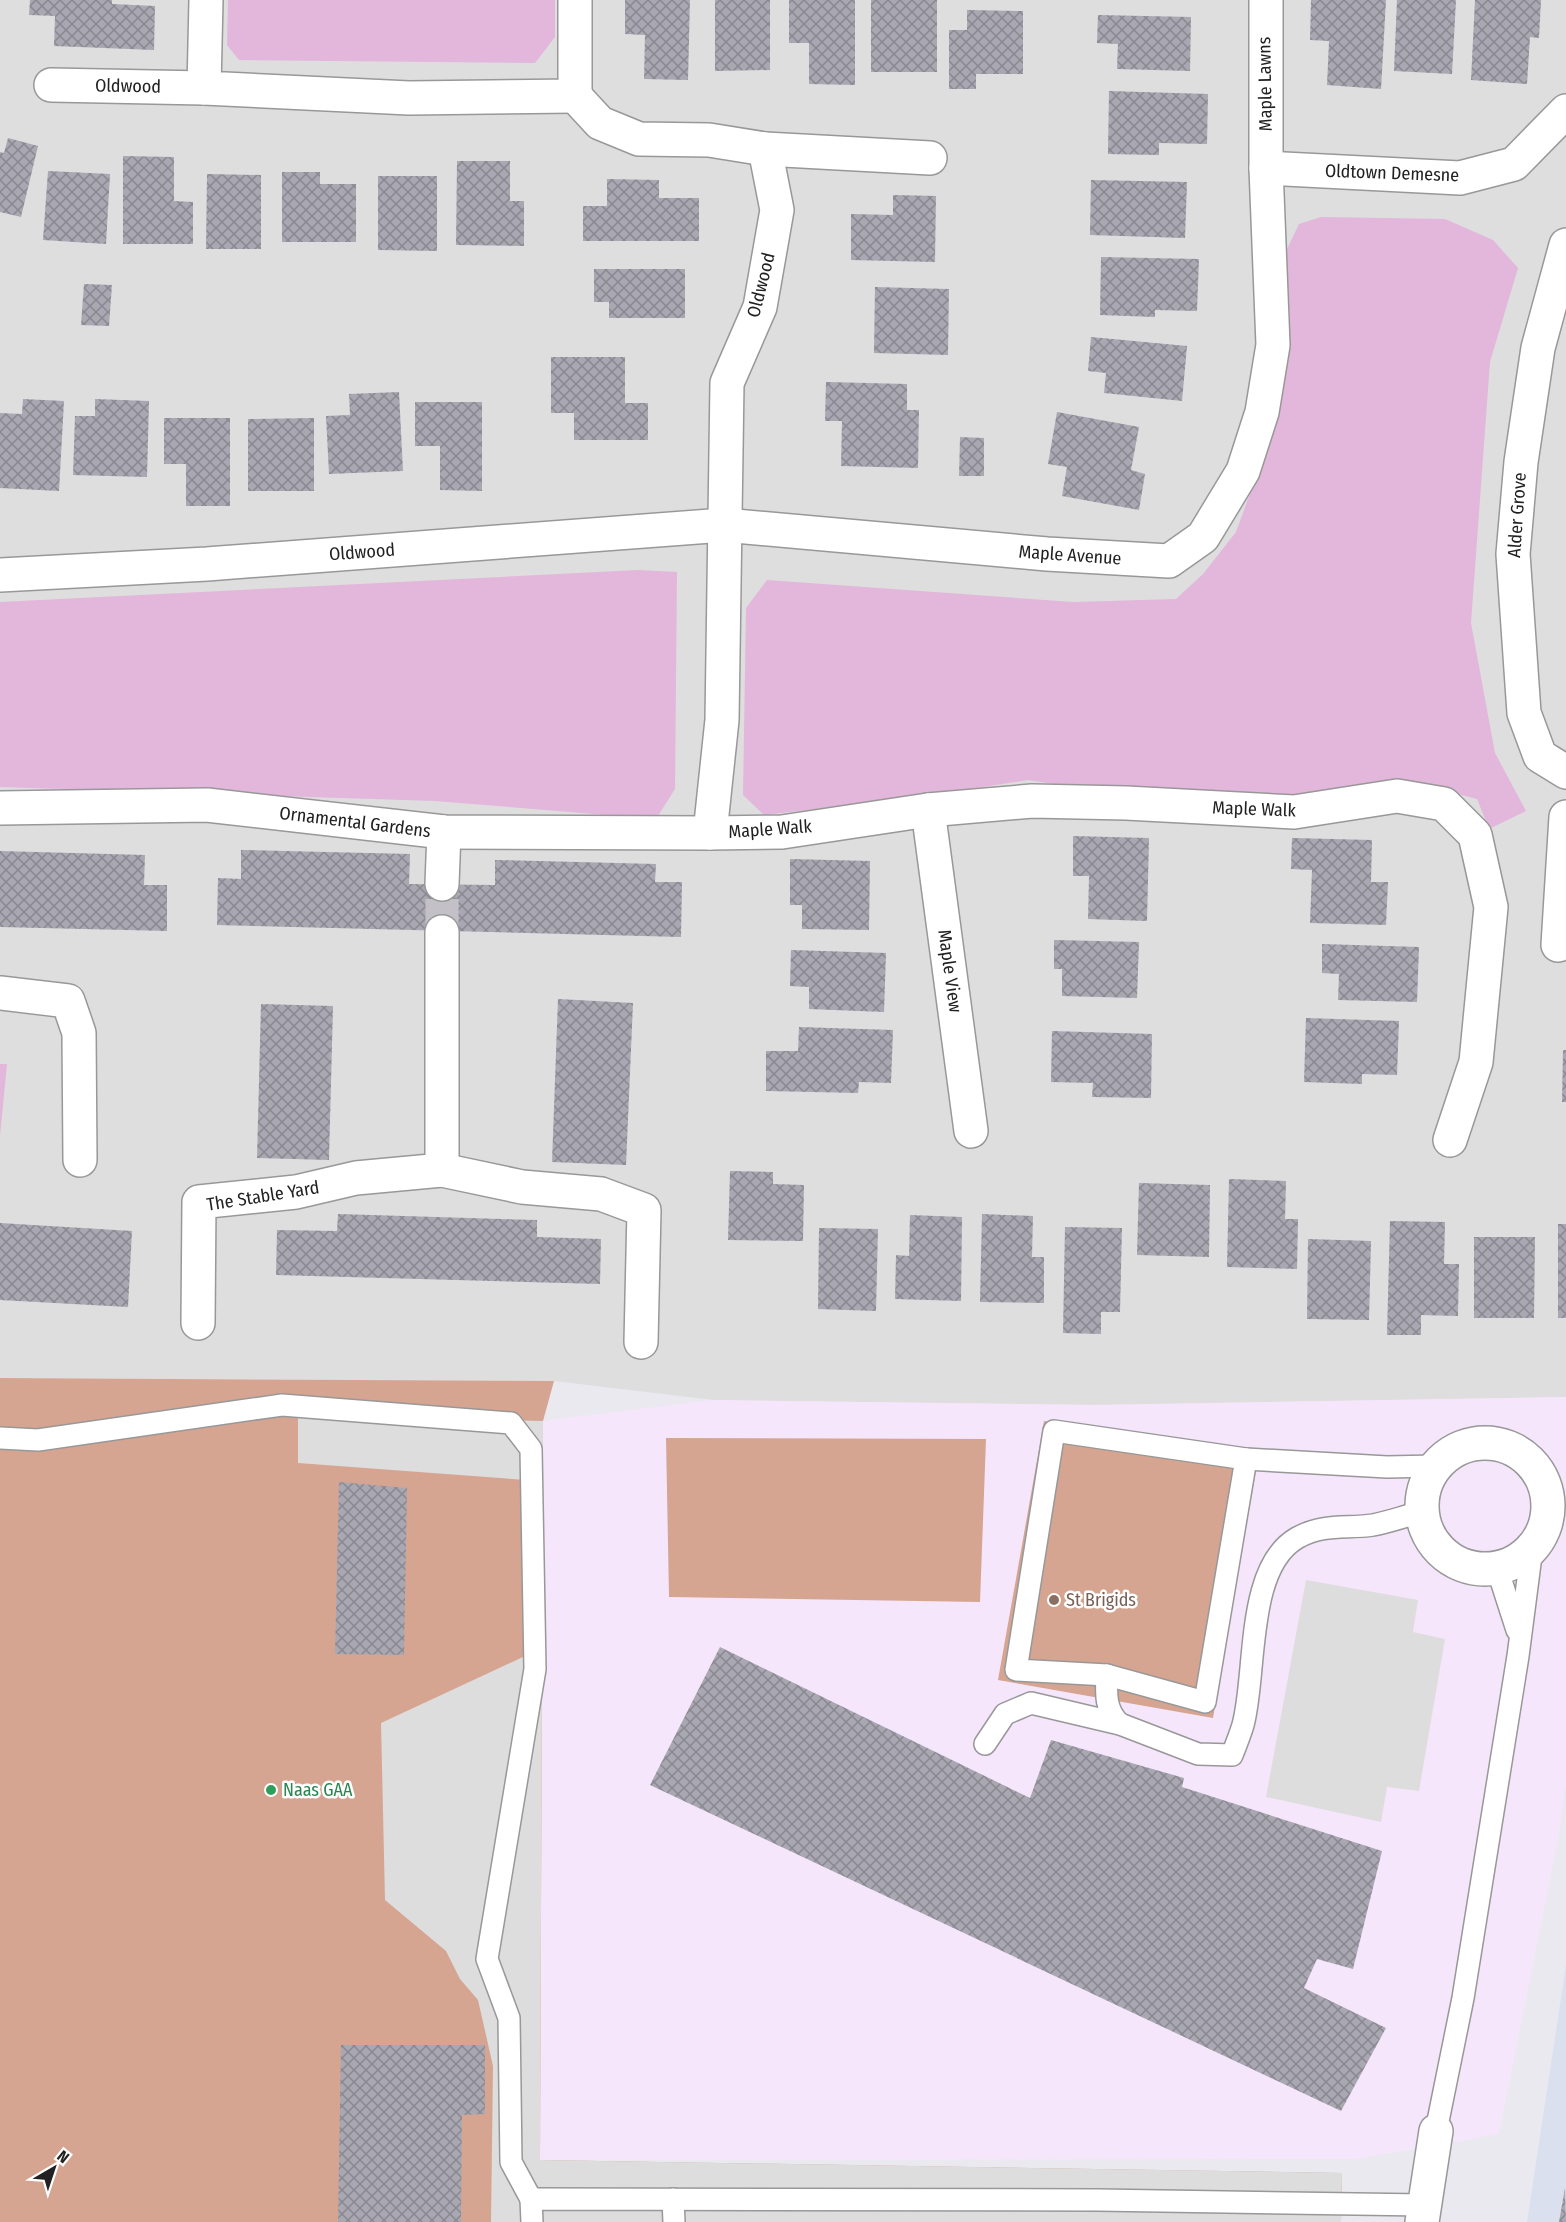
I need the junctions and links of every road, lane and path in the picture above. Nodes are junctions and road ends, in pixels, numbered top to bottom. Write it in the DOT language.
graph roads {
  1 [pos="207,0"];
  2 [pos="575,0"];
  3 [pos="1266,0"];
  4 [pos="51,85"];
  5 [pos="204,88"];
  6 [pos="575,96"];
  7 [pos="1566,111"];
  8 [pos="765,149"];
  9 [pos="930,158"];
  10 [pos="1266,168"];
  11 [pos="1566,245"];
  12 [pos="1273,345"];
  13 [pos="724,525"];
  14 [pos="0,575"];
  15 [pos="1566,772"];
  16 [pos="0,808"];
  17 [pos="928,810"];
  18 [pos="1566,817"];
  19 [pos="444,832"];
  20 [pos="710,833"];
  21 [pos="442,884"];
  22 [pos="442,932"];
  23 [pos="1558,945"];
  24 [pos="0,993"];
  25 [pos="971,1131"];
  26 [pos="1450,1140"];
  27 [pos="80,1160"];
  28 [pos="442,1170"];
  29 [pos="198,1323"];
  30 [pos="641,1342"];
  31 [pos="0,1438"];
  32 [pos="1246,1459"];
  33 [pos="1436,1466"];
  34 [pos="1554,1477"];
  35 [pos="1422,1512"];
  36 [pos="1532,1548"];
  37 [pos="1497,1568"];
  38 [pos="1519,1636"];
  39 [pos="1107,1675"];
  40 [pos="1120,1724"];
  41 [pos="985,1744"];
  42 [pos="1436,2131"];
  43 [pos="531,2199"];
  44 [pos="673,2199"];
  45 [pos="1423,2213"];
  46 [pos="532,2222"];
  47 [pos="674,2222"];
  1 -- 5 [label="street"];
  2 -- 6 [label="street"];
  3 -- 10 [label="street, Maple Lawns"];
  4 -- 5 [label="street, Oldwood"];
  5 -- 6 [label="street, Oldwood"];
  6 -- 8 [label="street"];
  7 -- 10 [label="street, Oldtown Demesne"];
  8 -- 9 [label="street"];
  8 -- 13 [label="street, Oldwood"];
  10 -- 12 [label="street, Maple Lawns"];
  11 -- 15 [label="street, Alder Grove"];
  12 -- 13 [label="street, Maple Avenue"];
  13 -- 14 [label="street, Oldwood"];
  13 -- 20 [label="street, Oldwood"];
  16 -- 19 [label="street, Ornamental Gardens"];
  17 -- 20 [label="street, Maple Walk"];
  17 -- 25 [label="street, Maple View"];
  17 -- 26 [label="street, Maple Walk"];
  18 -- 23 [label="street"];
  19 -- 20 [label="street, Ornamental Gardens"];
  19 -- 21 [label="street"];
  22 -- 28 [label="street"];
  24 -- 27 [label="street"];
  28 -- 29 [label="street, The Stable Yard"];
  28 -- 30 [label="street, The Stable Yard"];
  31 -- 43 [label="lane"];
  32 -- 33 [label="lane"];
  32 -- 39 [label="lane"];
  32 -- 39 [label="lane"];
  33 -- 34 [label="street"];
  33 -- 35 [label="street"];
  34 -- 36 [label="street"];
  35 -- 37 [label="street"];
  35 -- 40 [label="lane"];
  36 -- 37 [label="street"];
  36 -- 38 [label="lane"];
  37 -- 38 [label="lane"];
  38 -- 42 [label="lane"];
  39 -- 40 [label="lane"];
  40 -- 41 [label="lane"];
  42 -- 45 [label="street"];
  43 -- 44 [label="lane"];
  43 -- 46 [label="lane"];
  44 -- 45 [label="lane"];
  44 -- 47 [label="lane"];
}
